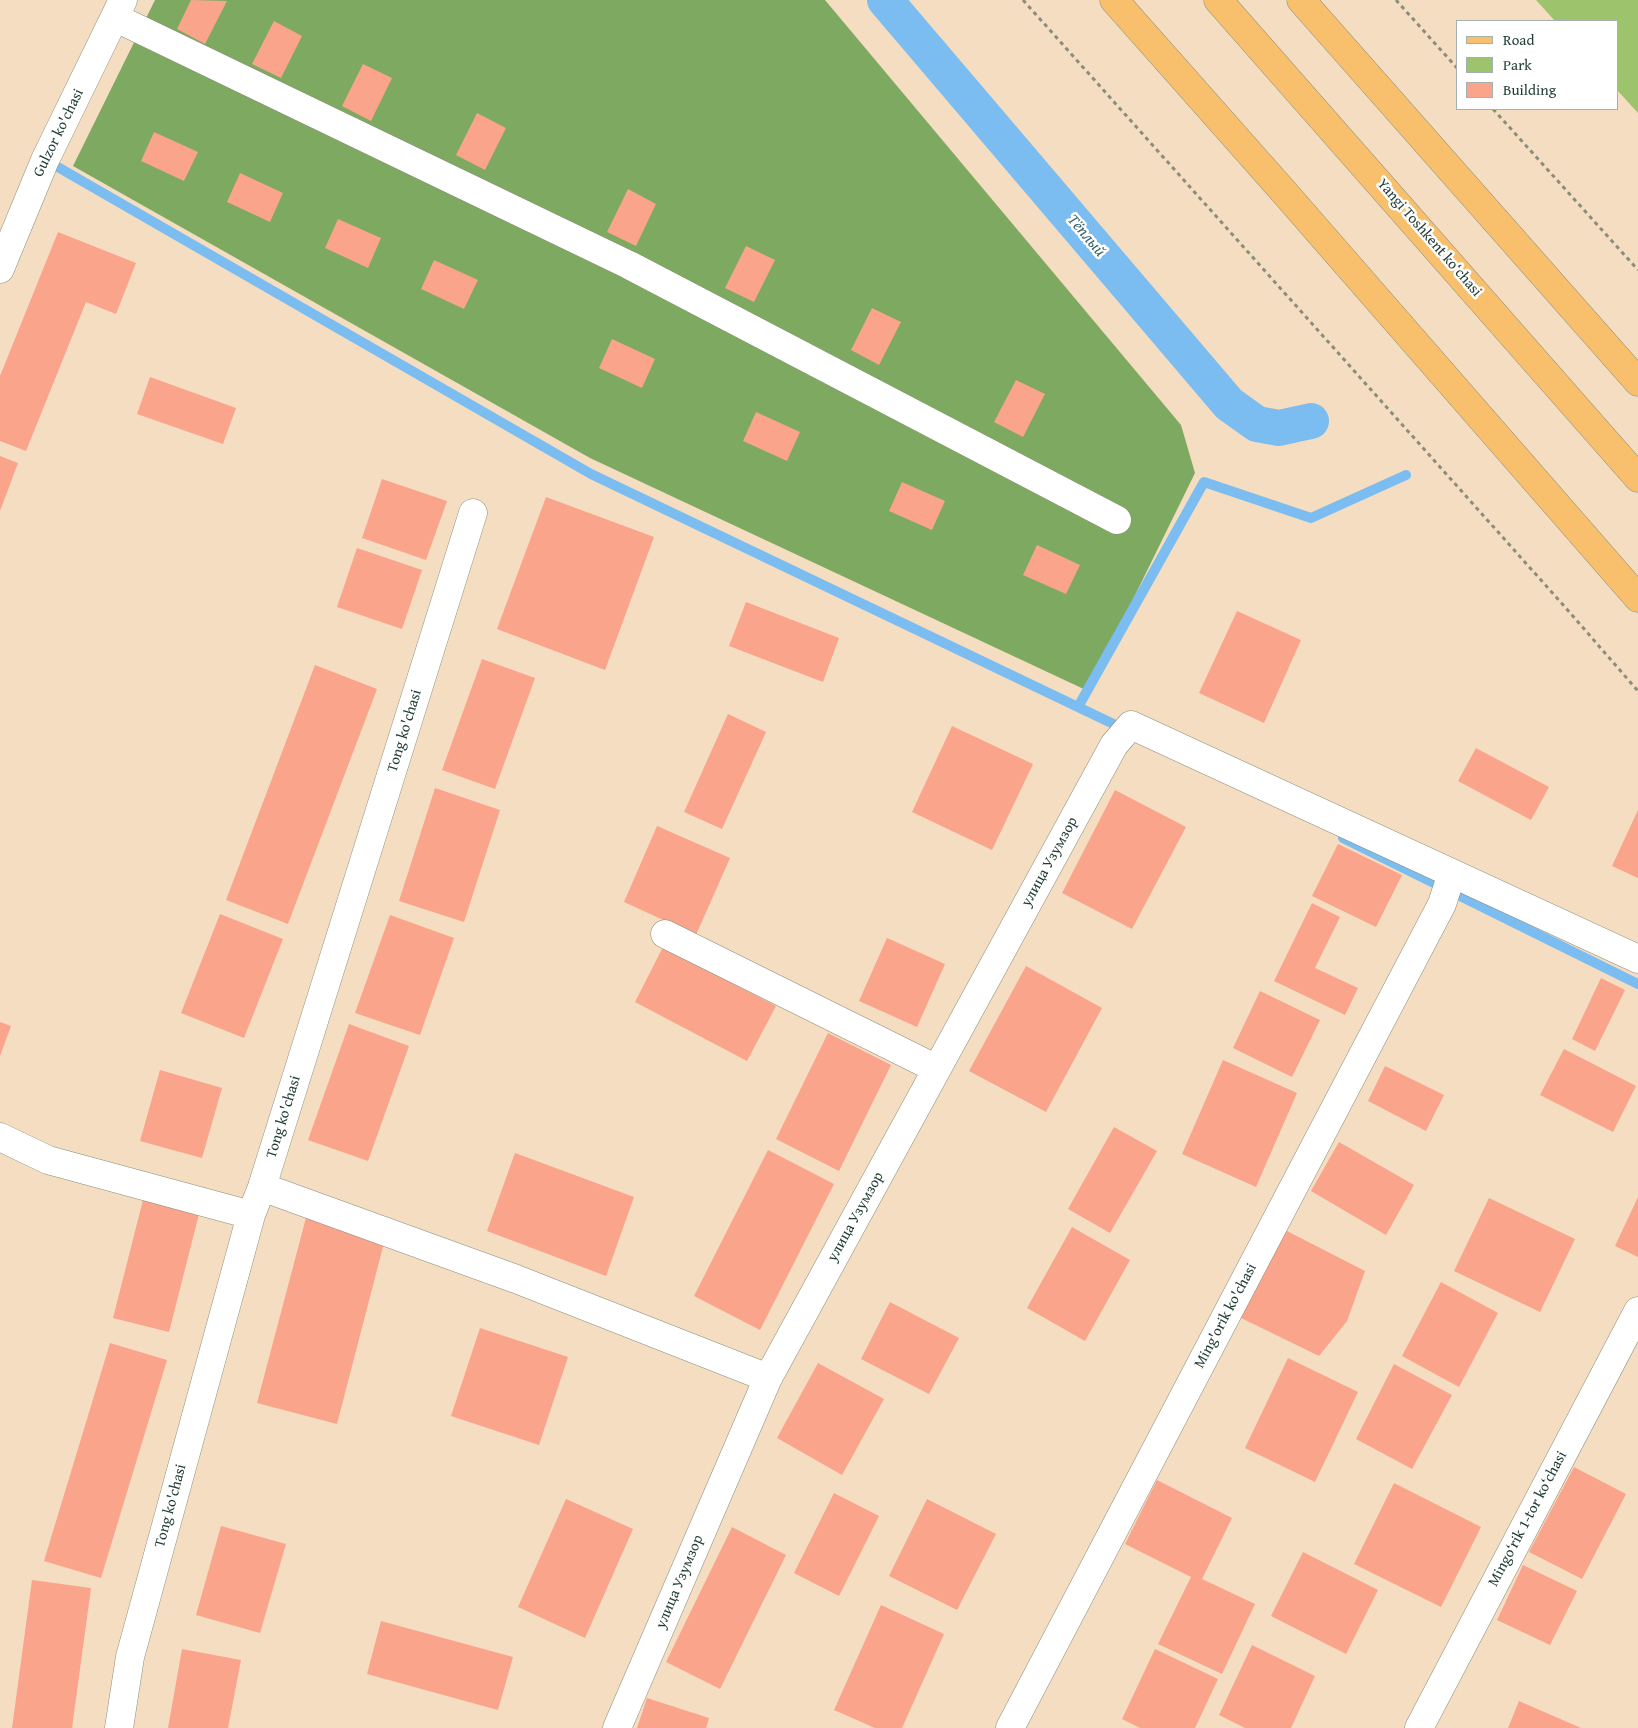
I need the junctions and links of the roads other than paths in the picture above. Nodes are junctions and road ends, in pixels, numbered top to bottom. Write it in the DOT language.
graph roads {
  1 [pos="1114,0"];
  2 [pos="1218,0"];
  3 [pos="1301,0"];
  4 [pos="120,9"];
  5 [pos="0,269"];
  6 [pos="1638,382"];
  7 [pos="1638,478"];
  8 [pos="473,513"];
  9 [pos="1117,520"];
  10 [pos="1638,598"];
  11 [pos="1452,873"];
  12 [pos="665,934"];
  13 [pos="1638,959"];
  14 [pos="937,1069"];
  15 [pos="0,1137"];
  16 [pos="262,1187"];
  17 [pos="251,1215"];
  18 [pos="1638,1311"];
  19 [pos="768,1378"];
  20 [pos="119,1728"];
  21 [pos="617,1728"];
  22 [pos="1010,1728"];
  23 [pos="1419,1728"];
  1 -- 10 [label="main road"];
  2 -- 7 [label="main road, Yangi Toshkent ko‘chasi"];
  3 -- 6 [label="main road"];
  4 -- 5 [label="street, Gulzor ko'chasi"];
  4 -- 9 [label="street"];
  8 -- 16 [label="street, Tong ko'chasi"];
  11 -- 13 [label="street"];
  11 -- 14 [label="street, улица Узумзор"];
  11 -- 22 [label="street, Ming'orik ko'chasi"];
  12 -- 14 [label="street"];
  14 -- 19 [label="street, улица Узумзор"];
  15 -- 17 [label="street"];
  16 -- 17 [label="street, Tong ko'chasi"];
  16 -- 19 [label="street"];
  17 -- 20 [label="street, Tong ko'chasi"];
  18 -- 23 [label="street, Mingo‘rik 1-tor ko‘chasi"];
  19 -- 21 [label="street, улица Узумзор"];
}
